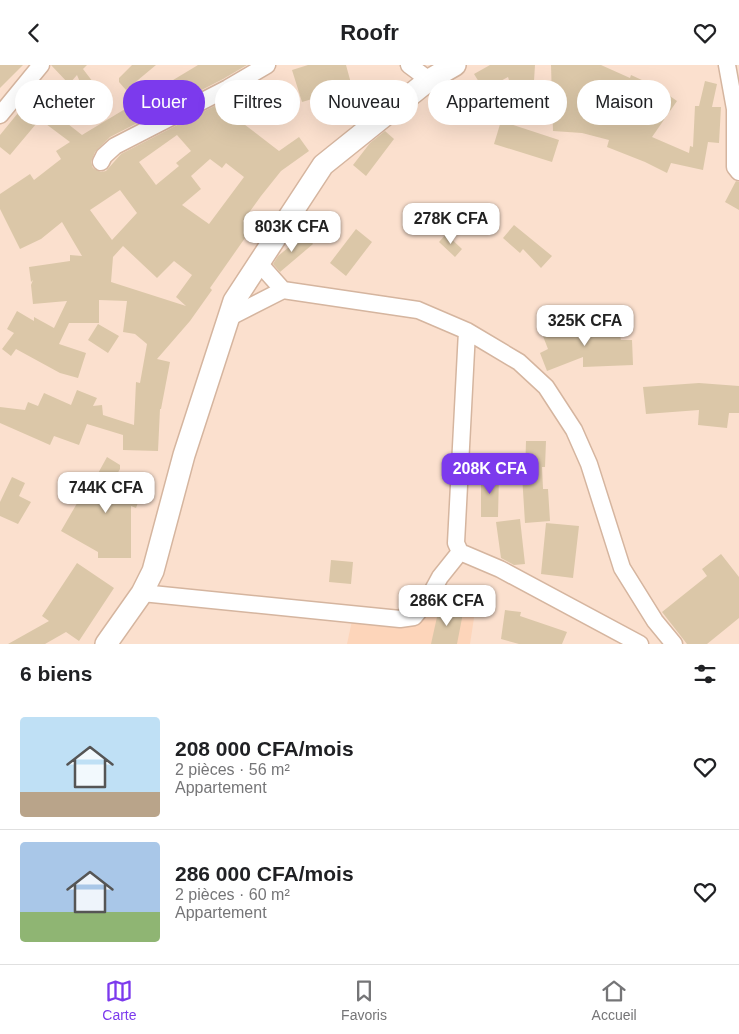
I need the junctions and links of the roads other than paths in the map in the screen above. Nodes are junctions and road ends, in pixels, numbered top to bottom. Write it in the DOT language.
graph roads {
  1 [pos="41,65"];
  2 [pos="267,65"];
  3 [pos="409,65"];
  4 [pos="456,65"];
  5 [pos="727,65"];
  6 [pos="429,80"];
  7 [pos="428,81"];
  8 [pos="0,115"];
  9 [pos="101,162"];
  10 [pos="739,172"];
  11 [pos="259,263"];
  12 [pos="283,290"];
  13 [pos="228,318"];
  14 [pos="467,331"];
  15 [pos="460,552"];
  16 [pos="142,593"];
  17 [pos="106,644"];
  18 [pos="640,644"];
  19 [pos="674,644"];
  1 -- 8 [label="street"];
  2 -- 9 [label="street"];
  3 -- 6 [label="street"];
  4 -- 6 [label="main road"];
  5 -- 10 [label="street"];
  7 -- 11 [label="main road"];
  11 -- 12 [label="street"];
  11 -- 13 [label="main road"];
  12 -- 13 [label="street"];
  12 -- 14 [label="street"];
  13 -- 16 [label="main road"];
  14 -- 15 [label="street"];
  14 -- 19 [label="street"];
  15 -- 16 [label="street"];
  15 -- 18 [label="street"];
  16 -- 17 [label="main road"];
}
